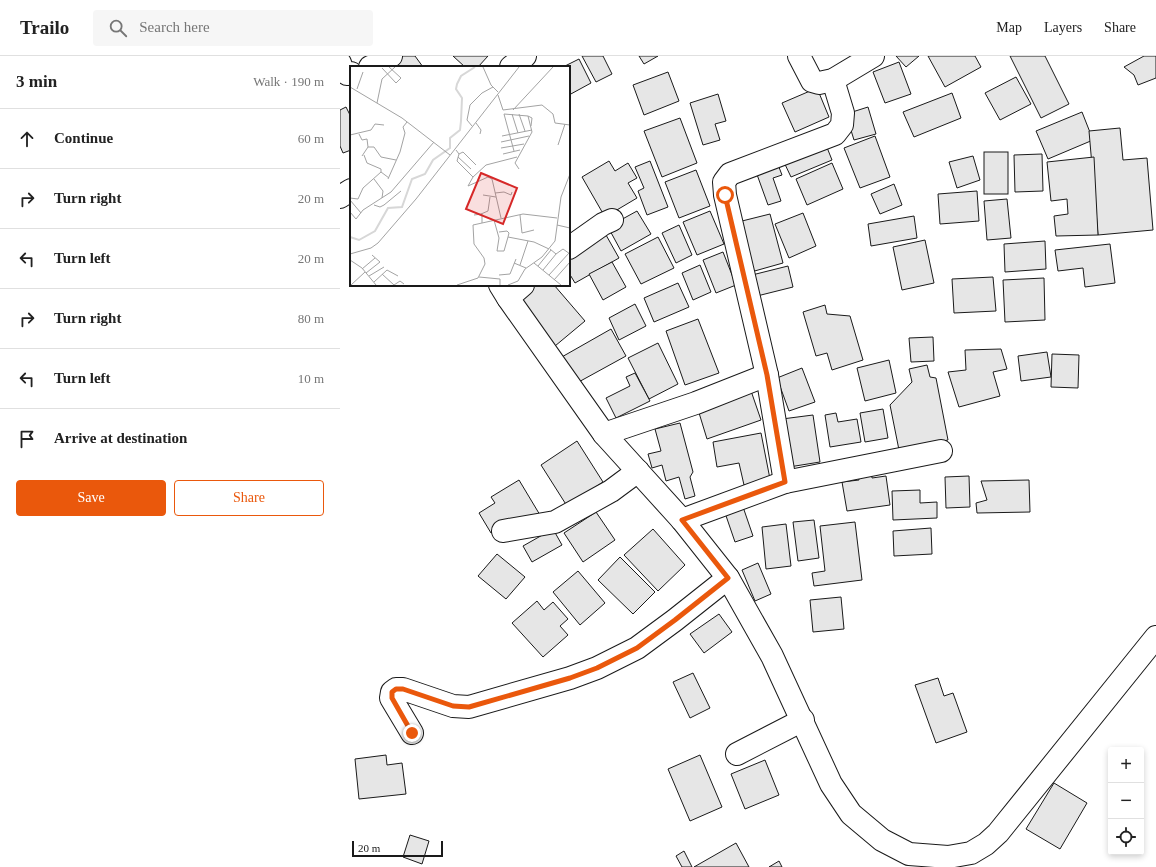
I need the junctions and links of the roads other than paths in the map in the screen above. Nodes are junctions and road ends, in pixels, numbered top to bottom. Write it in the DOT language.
graph roads {
  1 [pos="391,56"];
  2 [pos="799,56"];
  3 [pos="873,56"];
  4 [pos="340,63"];
  5 [pos="373,66"];
  6 [pos="350,73"];
  7 [pos="833,80"];
  8 [pos="350,191"];
  9 [pos="340,197"];
  10 [pos="612,220"];
  11 [pos="570,247"];
  12 [pos="510,289"];
  13 [pos="767,375"];
  14 [pos="604,434"];
  15 [pos="941,451"];
  16 [pos="638,471"];
  17 [pos="785,482"];
  18 [pos="682,520"];
  19 [pos="504,531"];
  20 [pos="728,578"];
  21 [pos="1156,637"];
  22 [pos="803,720"];
  23 [pos="412,733"];
  24 [pos="737,754"];
  1 -- 5 [label="street"];
  2 -- 7 [label="street"];
  3 -- 7 [label="street"];
  4 -- 6 [label="street"];
  7 -- 13 [label="street"];
  8 -- 9 [label="street"];
  10 -- 11 [label="street"];
  12 -- 14 [label="street"];
  13 -- 14 [label="street"];
  13 -- 17 [label="street"];
  14 -- 16 [label="street"];
  15 -- 17 [label="street"];
  16 -- 18 [label="street"];
  16 -- 19 [label="street"];
  17 -- 18 [label="street"];
  18 -- 20 [label="street"];
  20 -- 22 [label="street"];
  20 -- 23 [label="street"];
  21 -- 22 [label="street"];
  22 -- 24 [label="street"];
}
